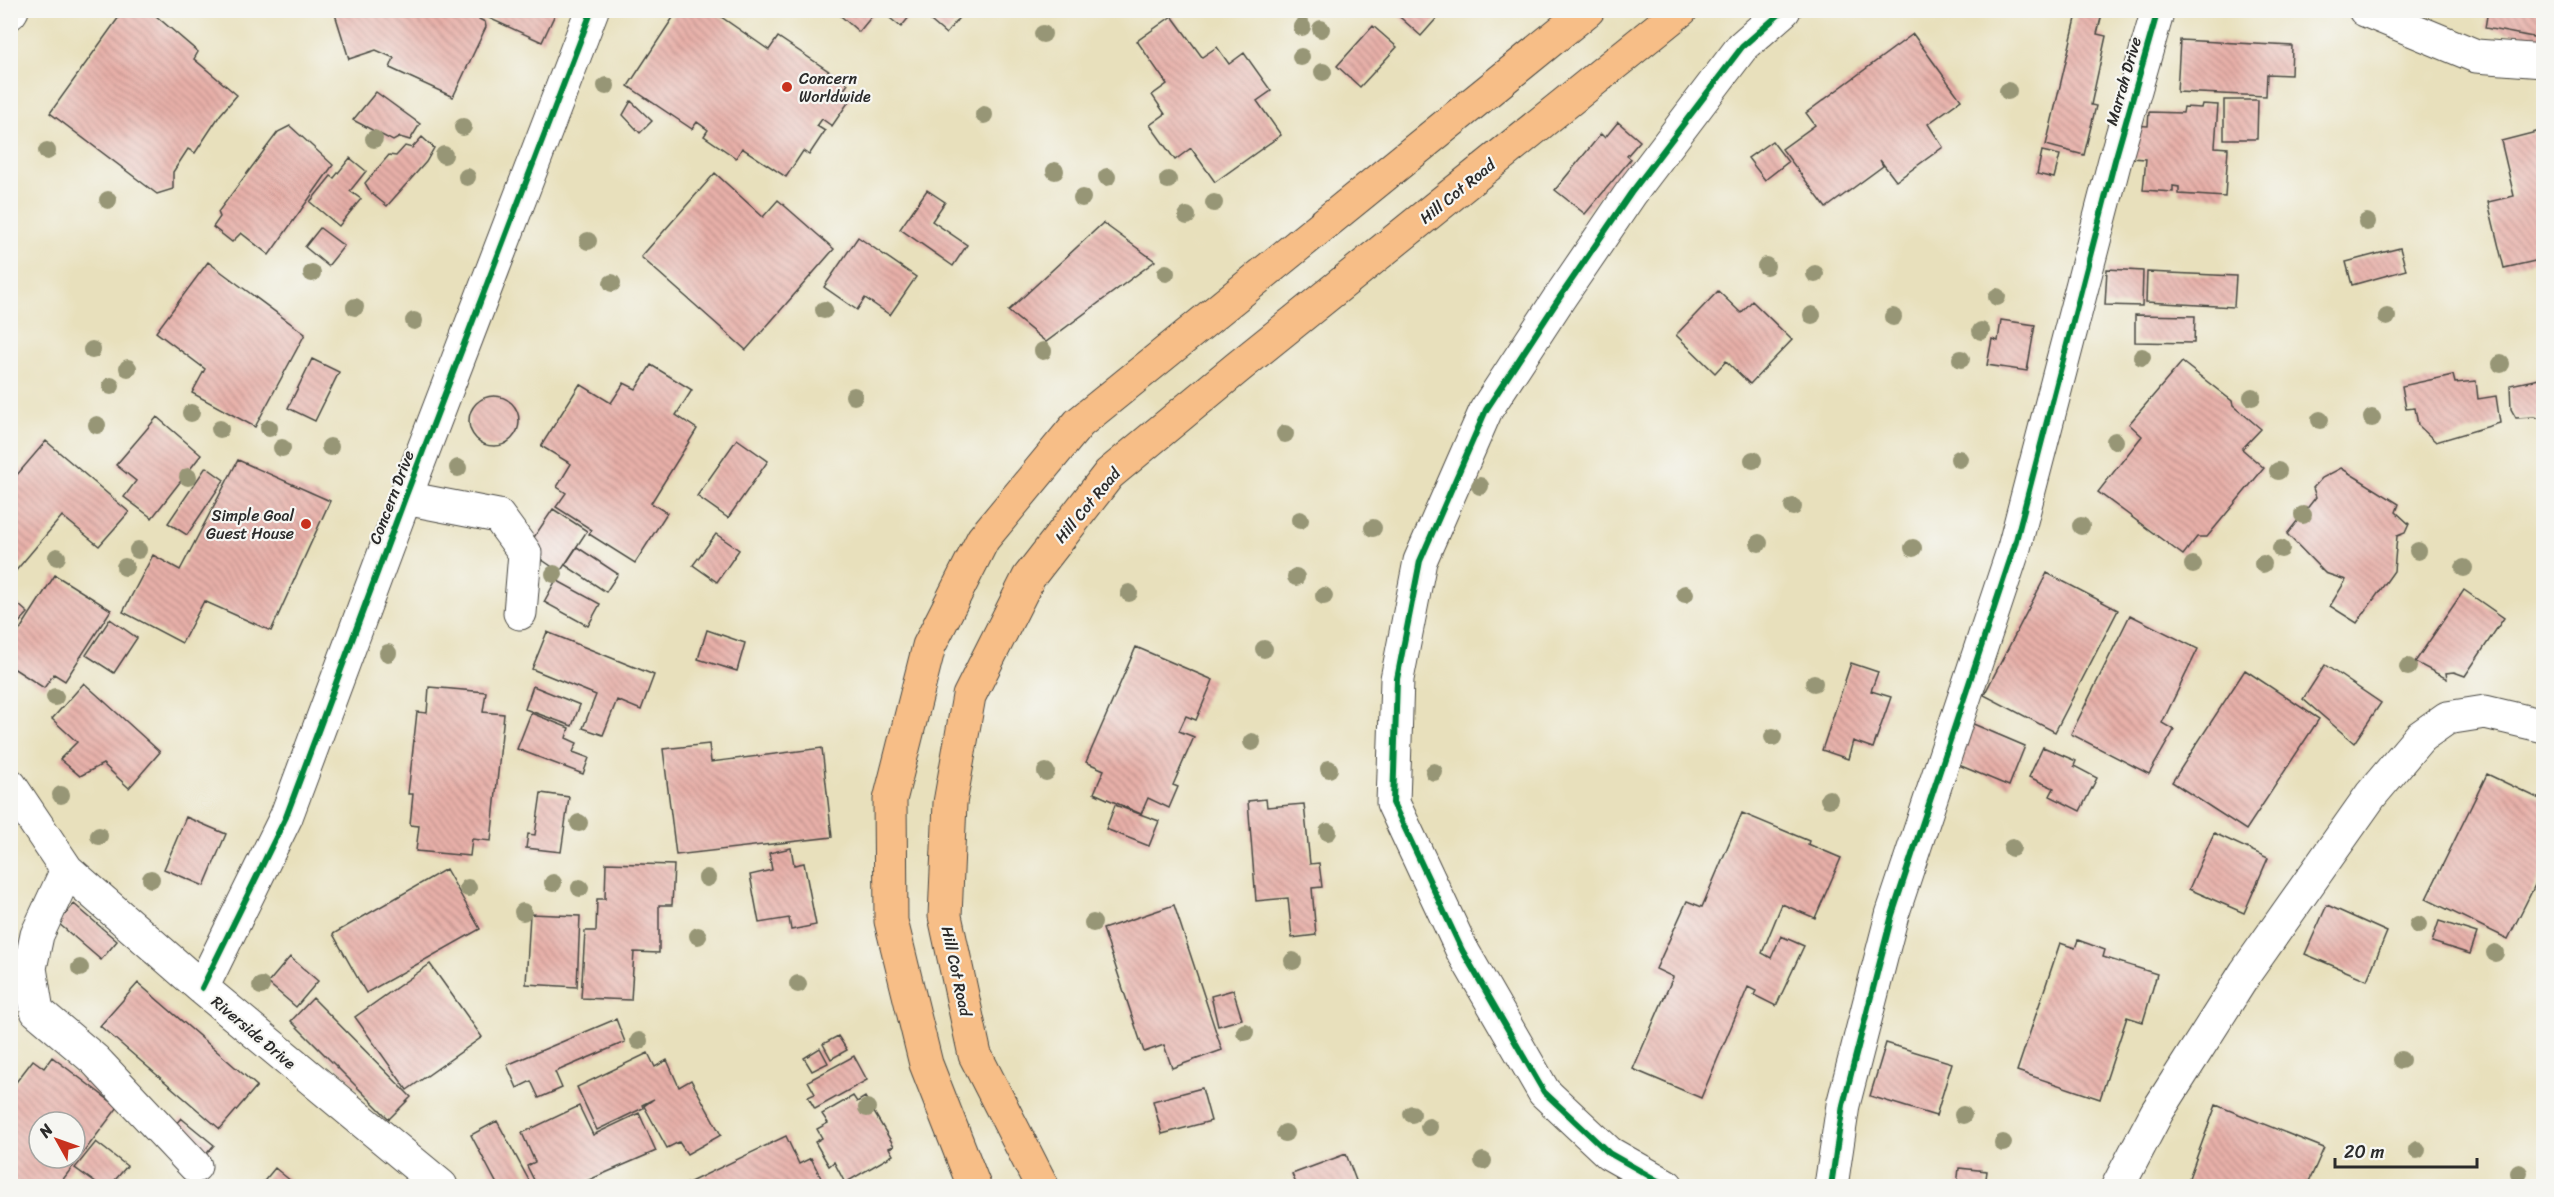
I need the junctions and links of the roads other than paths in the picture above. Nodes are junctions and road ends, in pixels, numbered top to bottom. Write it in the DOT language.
graph roads {
  1 [pos="592,10"];
  2 [pos="1588,10"];
  3 [pos="1681,10"];
  4 [pos="1784,10"];
  5 [pos="2158,10"];
  6 [pos="2365,10"];
  7 [pos="2544,61"];
  8 [pos="405,498"];
  9 [pos="520,613"];
  10 [pos="2544,726"];
  11 [pos="10,784"];
  12 [pos="68,870"];
  13 [pos="202,988"];
  14 [pos="195,1166"];
  15 [pos="441,1186"];
  16 [pos="974,1186"];
  17 [pos="1042,1186"];
  18 [pos="1666,1186"];
  19 [pos="1831,1186"];
  20 [pos="2118,1186"];
  1 -- 8 [label="street, Concern Drive"];
  2 -- 16 [label="main road"];
  3 -- 17 [label="main road, Hill Cot Road"];
  4 -- 18 [label="street"];
  5 -- 19 [label="street, Marrah Drive"];
  6 -- 7 [label="street"];
  8 -- 9 [label="street"];
  8 -- 13 [label="street, Concern Drive"];
  10 -- 20 [label="street"];
  11 -- 12 [label="street, Riverside Drive"];
  12 -- 13 [label="street, Riverside Drive"];
  12 -- 14 [label="street"];
  13 -- 15 [label="street, Riverside Drive"];
}
